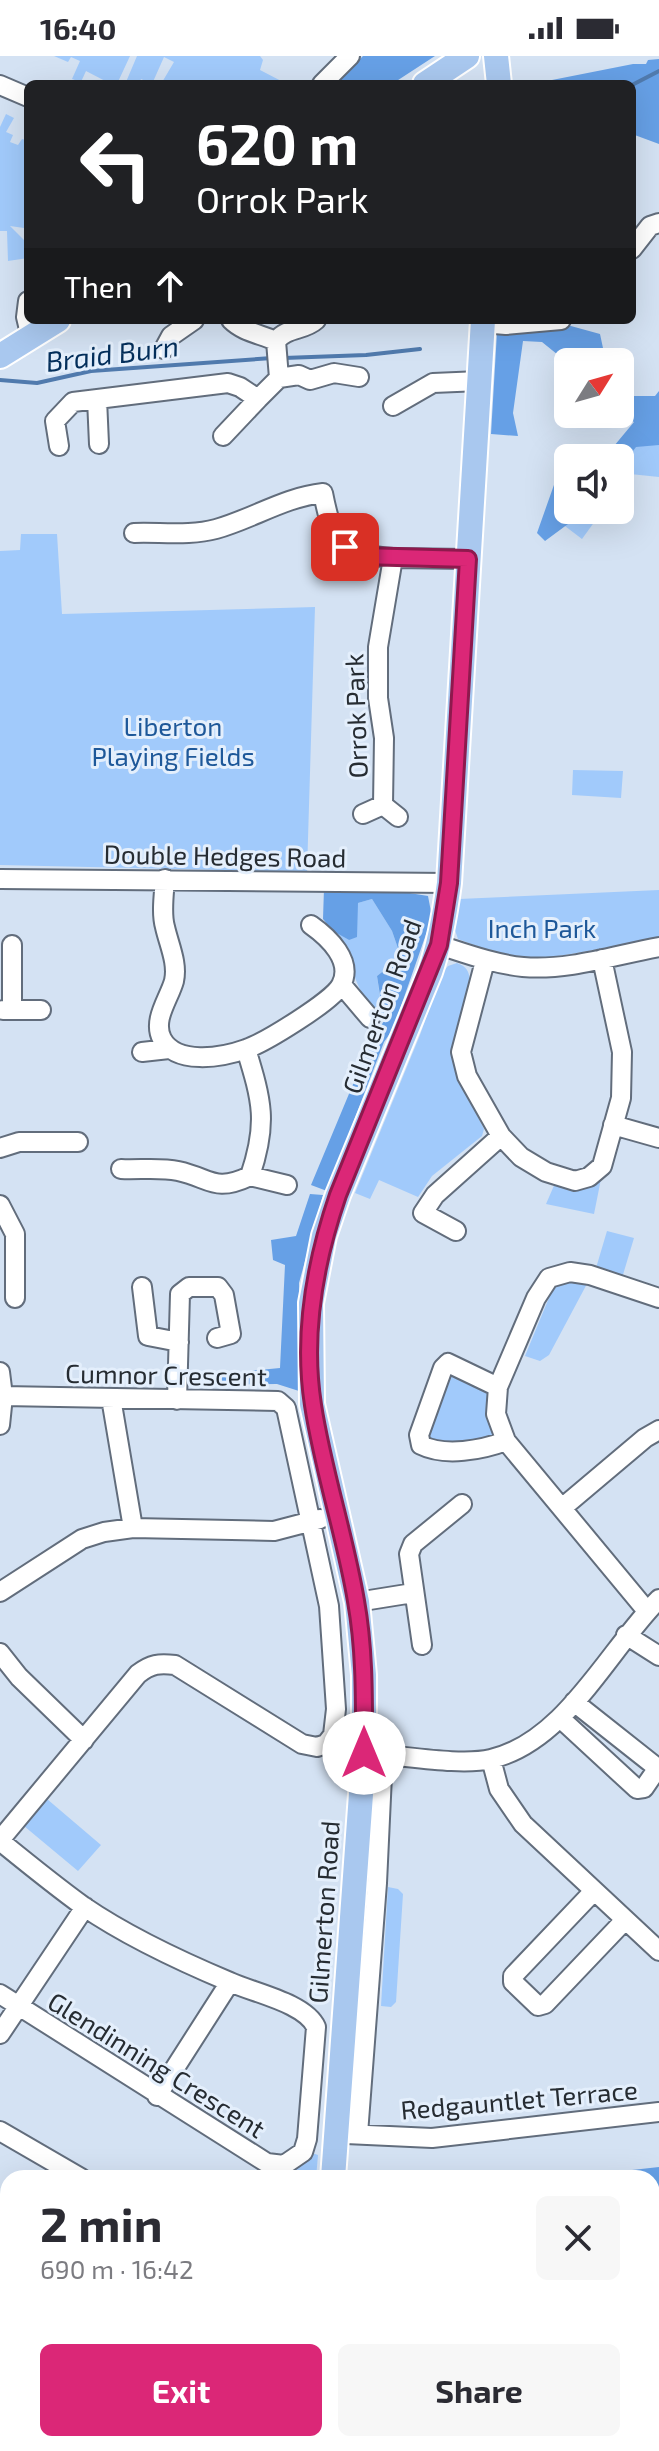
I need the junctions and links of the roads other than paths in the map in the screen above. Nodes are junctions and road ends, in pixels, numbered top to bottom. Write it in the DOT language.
graph roads {
  1 [pos="350,56"];
  2 [pos="467,56"];
  3 [pos="496,56"];
  4 [pos="326,80"];
  5 [pos="431,80"];
  6 [pos="499,80"];
  7 [pos="0,85"];
  8 [pos="24,95"];
  9 [pos="659,223"];
  10 [pos="636,244"];
  11 [pos="28,324"];
  12 [pos="52,324"];
  13 [pos="188,324"];
  14 [pos="236,324"];
  15 [pos="311,324"];
  16 [pos="482,324"];
  17 [pos="31,338"];
  18 [pos="276,341"];
  19 [pos="164,349"];
  20 [pos="0,356"];
  21 [pos="359,377"];
  22 [pos="279,378"];
  23 [pos="480,381"];
  24 [pos="97,399"];
  25 [pos="258,399"];
  26 [pos="393,406"];
  27 [pos="223,436"];
  28 [pos="99,444"];
  29 [pos="61,449"];
  30 [pos="145,537"];
  31 [pos="393,558"];
  32 [pos="468,559"];
  33 [pos="383,805"];
  34 [pos="363,814"];
  35 [pos="398,817"];
  36 [pos="0,879"];
  37 [pos="165,879"];
  38 [pos="449,883"];
  39 [pos="311,925"];
  40 [pos="12,945"];
  41 [pos="439,945"];
  42 [pos="659,947"];
  43 [pos="602,959"];
  44 [pos="485,961"];
  45 [pos="342,985"];
  46 [pos="6,1009"];
  47 [pos="41,1010"];
  48 [pos="370,1018"];
  49 [pos="169,1049"];
  50 [pos="246,1049"];
  51 [pos="142,1052"];
  52 [pos="613,1125"];
  53 [pos="501,1136"];
  54 [pos="659,1138"];
  55 [pos="78,1142"];
  56 [pos="0,1148"];
  57 [pos="121,1169"];
  58 [pos="250,1176"];
  59 [pos="287,1185"];
  60 [pos="0,1205"];
  61 [pos="456,1231"];
  62 [pos="142,1287"];
  63 [pos="15,1298"];
  64 [pos="659,1298"];
  65 [pos="217,1338"];
  66 [pos="179,1342"];
  67 [pos="0,1372"];
  68 [pos="498,1387"];
  69 [pos="3,1396"];
  70 [pos="111,1398"];
  71 [pos="177,1400"];
  72 [pos="0,1425"];
  73 [pos="659,1430"];
  74 [pos="506,1441"];
  75 [pos="462,1504"];
  76 [pos="562,1508"];
  77 [pos="338,1513"];
  78 [pos="311,1522"];
  79 [pos="133,1528"];
  80 [pos="0,1592"];
  81 [pos="413,1593"];
  82 [pos="357,1602"];
  83 [pos="649,1609"];
  84 [pos="659,1627"];
  85 [pos="626,1635"];
  86 [pos="422,1645"];
  87 [pos="0,1653"];
  88 [pos="659,1656"];
  89 [pos="574,1702"];
  90 [pos="560,1718"];
  91 [pos="84,1740"];
  92 [pos="374,1754"];
  93 [pos="491,1759"];
  94 [pos="0,1840"];
  95 [pos="593,1892"];
  96 [pos="85,1907"];
  97 [pos="625,1920"];
  98 [pos="659,1951"];
  99 [pos="230,1982"];
  100 [pos="0,1994"];
  101 [pos="17,2007"];
  102 [pos="0,2034"];
  103 [pos="157,2096"];
  104 [pos="659,2112"];
  105 [pos="0,2131"];
  106 [pos="347,2134"];
  107 [pos="67,2170"];
  108 [pos="336,2170"];
  1 -- 4 [label="street"];
  2 -- 5 [label="main road"];
  3 -- 6 [label="main road"];
  7 -- 8 [label="street"];
  9 -- 10 [label="street"];
  11 -- 17 [label="street"];
  12 -- 17 [label="main road"];
  13 -- 19 [label="street"];
  14 -- 18 [label="street"];
  15 -- 18 [label="street"];
  16 -- 23 [label="main road, Gilmerton Road"];
  17 -- 20 [label="main road"];
  18 -- 22 [label="street"];
  21 -- 22 [label="street"];
  22 -- 25 [label="street"];
  23 -- 26 [label="street"];
  23 -- 32 [label="main road, Gilmerton Road"];
  24 -- 25 [label="street"];
  24 -- 28 [label="street"];
  24 -- 29 [label="street"];
  25 -- 27 [label="street"];
  30 -- 31 [label="street"];
  31 -- 32 [label="street"];
  31 -- 33 [label="street, Orrok Park"];
  32 -- 38 [label="main road, Gilmerton Road"];
  33 -- 34 [label="street, Orrok Park"];
  33 -- 35 [label="street, Orrok Park"];
  36 -- 37 [label="street, Double Hedges Road"];
  37 -- 38 [label="street, Double Hedges Road"];
  37 -- 49 [label="street"];
  38 -- 41 [label="main road, Gilmerton Road"];
  39 -- 45 [label="street"];
  40 -- 46 [label="street"];
  41 -- 44 [label="street"];
  41 -- 77 [label="main road, Gilmerton Road"];
  42 -- 43 [label="street"];
  43 -- 44 [label="street"];
  43 -- 52 [label="street"];
  44 -- 53 [label="street"];
  45 -- 48 [label="street"];
  45 -- 50 [label="street"];
  46 -- 47 [label="street"];
  49 -- 50 [label="street"];
  49 -- 51 [label="street"];
  50 -- 58 [label="street"];
  52 -- 53 [label="street"];
  52 -- 54 [label="street"];
  53 -- 61 [label="street"];
  55 -- 56 [label="street"];
  57 -- 58 [label="street"];
  58 -- 59 [label="street"];
  60 -- 63 [label="street"];
  62 -- 66 [label="street"];
  64 -- 68 [label="street"];
  65 -- 66 [label="street"];
  66 -- 71 [label="street"];
  67 -- 69 [label="street"];
  68 -- 74 [label="street"];
  68 -- 74 [label="street"];
  69 -- 70 [label="street, Cumnor Crescent"];
  69 -- 72 [label="street"];
  70 -- 71 [label="street, Cumnor Crescent"];
  70 -- 79 [label="street"];
  71 -- 78 [label="street, Cumnor Crescent"];
  73 -- 76 [label="street"];
  74 -- 76 [label="street"];
  75 -- 81 [label="street"];
  76 -- 83 [label="street"];
  77 -- 78 [label="street"];
  77 -- 82 [label="main road, Gilmerton Road"];
  78 -- 79 [label="street"];
  78 -- 91 [label="street, Cumnor Crescent"];
  79 -- 80 [label="street"];
  81 -- 82 [label="street"];
  81 -- 86 [label="street"];
  82 -- 92 [label="main road, Gilmerton Road"];
  83 -- 84 [label="street"];
  83 -- 85 [label="street"];
  85 -- 88 [label="street"];
  85 -- 89 [label="street"];
  87 -- 91 [label="street"];
  89 -- 90 [label="street"];
  89 -- 90 [label="street"];
  90 -- 93 [label="street"];
  91 -- 94 [label="street"];
  92 -- 93 [label="street"];
  92 -- 106 [label="main road, Gilmerton Road"];
  93 -- 95 [label="street"];
  94 -- 96 [label="street"];
  95 -- 97 [label="street"];
  95 -- 97 [label="street"];
  96 -- 99 [label="street"];
  96 -- 101 [label="street"];
  97 -- 98 [label="street"];
  99 -- 103 [label="street"];
  99 -- 103 [label="street, Glendinning Crescent"];
  100 -- 101 [label="street, Glendinning Crescent"];
  101 -- 102 [label="street"];
  101 -- 103 [label="street, Glendinning Crescent"];
  104 -- 106 [label="street, Redgauntlet Terrace"];
  105 -- 107 [label="street"];
  106 -- 108 [label="main road, Gilmerton Road"];
}
